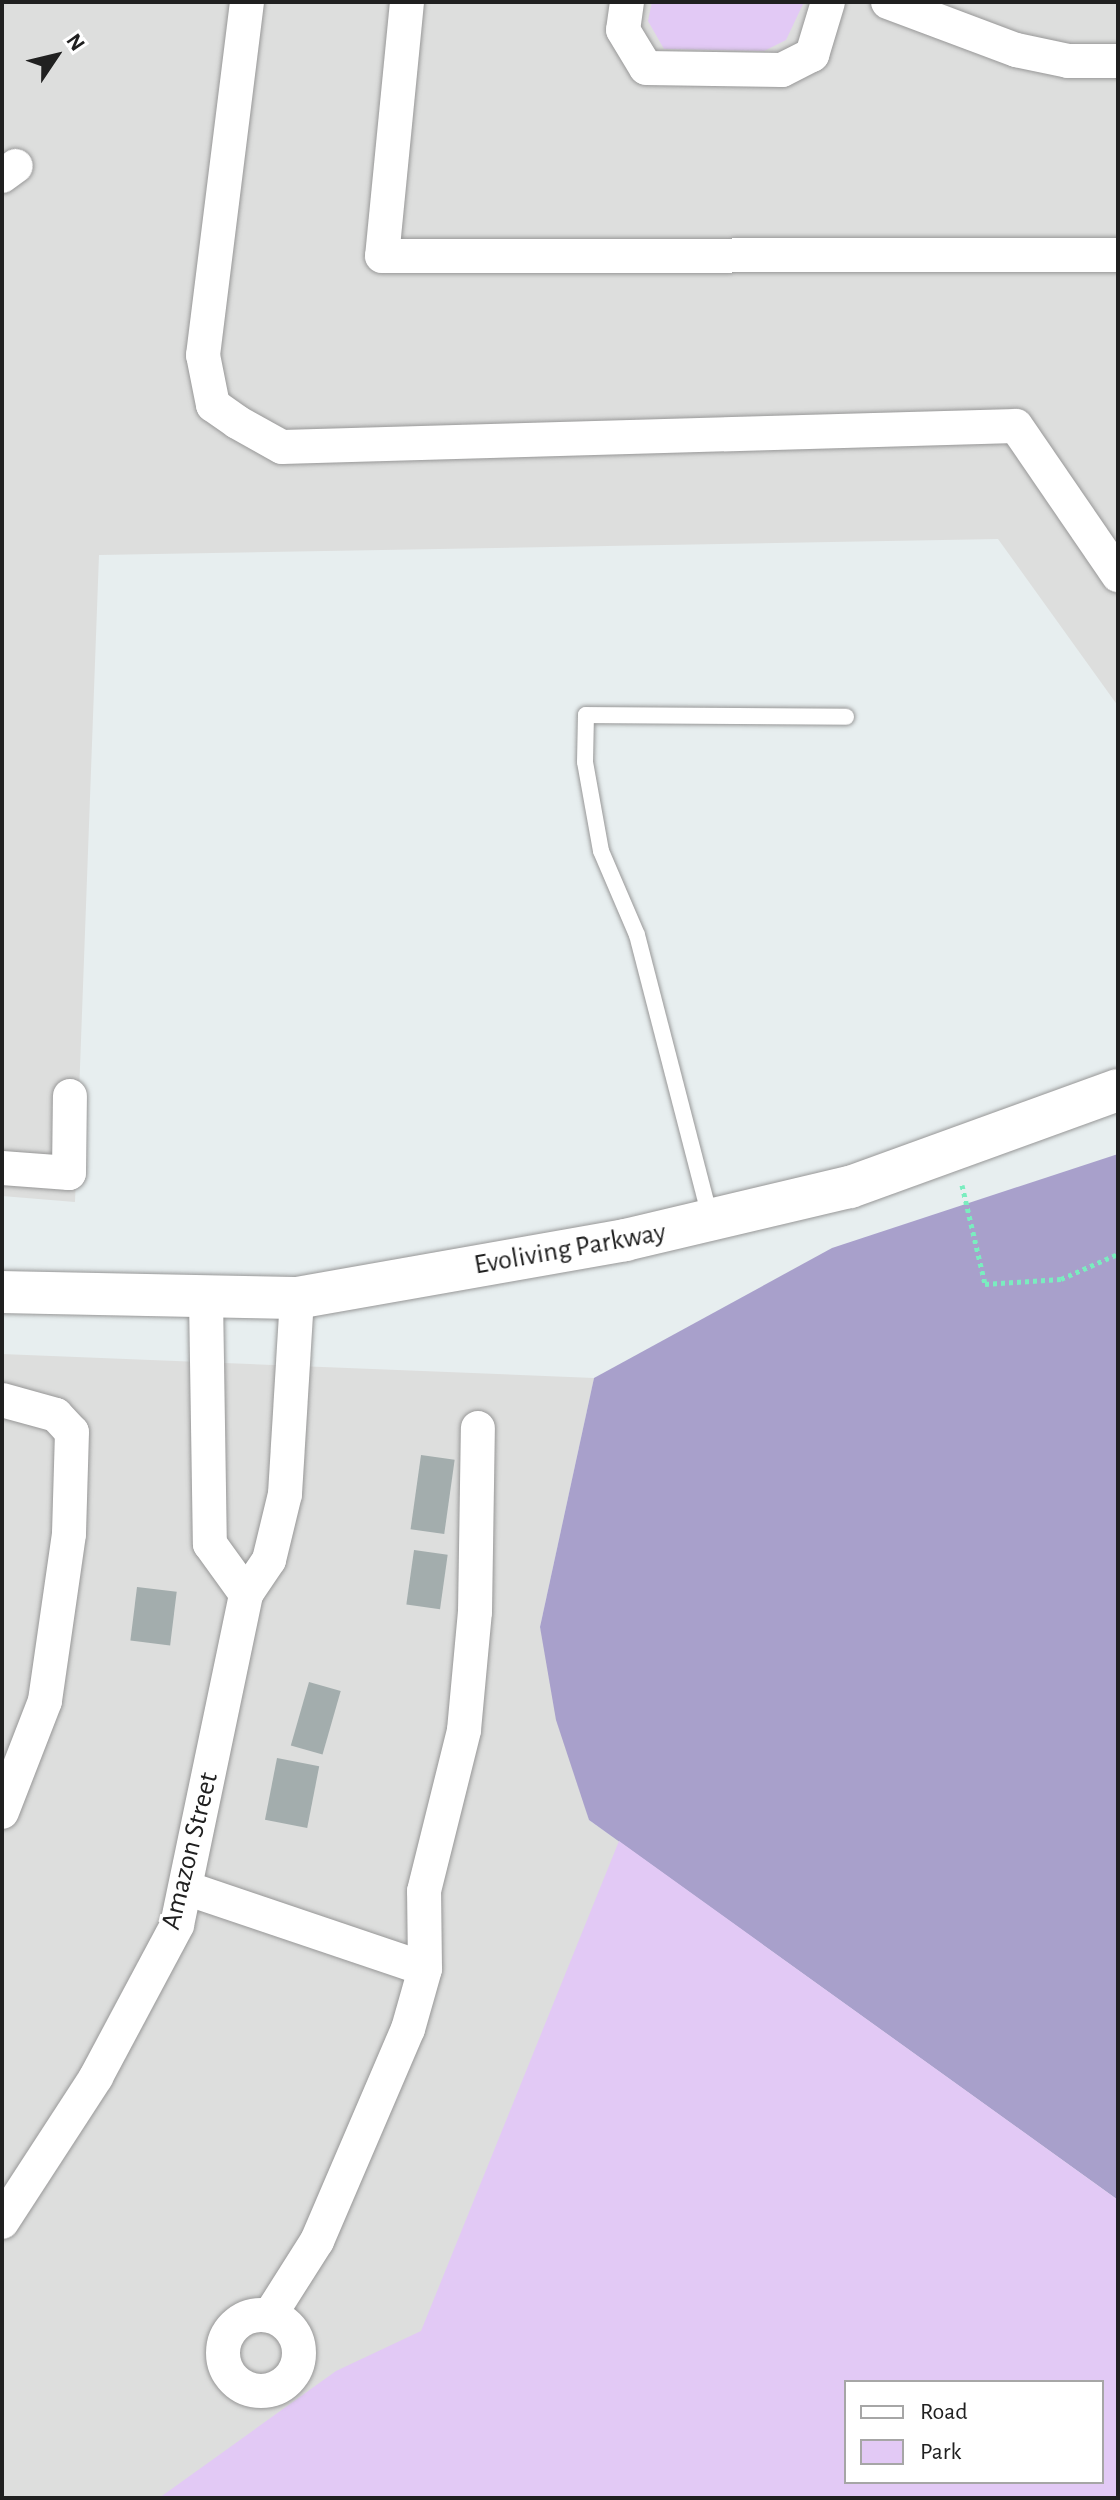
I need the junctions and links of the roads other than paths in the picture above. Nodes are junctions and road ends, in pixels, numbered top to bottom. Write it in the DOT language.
graph roads {
  1 [pos="247,2"];
  2 [pos="407,2"];
  3 [pos="627,2"];
  4 [pos="828,2"];
  5 [pos="888,2"];
  6 [pos="1118,61"];
  7 [pos="1118,255"];
  8 [pos="1118,575"];
  9 [pos="846,717"];
  10 [pos="1118,1090"];
  11 [pos="70,1096"];
  12 [pos="2,1168"];
  13 [pos="711,1222"];
  14 [pos="2,1292"];
  15 [pos="206,1298"];
  16 [pos="297,1298"];
  17 [pos="2,1400"];
  18 [pos="478,1428"];
  19 [pos="246,1594"];
  20 [pos="2,1812"];
  21 [pos="186,1888"];
  22 [pos="425,1969"];
  23 [pos="2,2222"];
  24 [pos="270,2315"];
  1 -- 8 [label="street"];
  2 -- 7 [label="street"];
  3 -- 4 [label="street"];
  5 -- 6 [label="street"];
  9 -- 13 [label="lane"];
  10 -- 13 [label="street, Evoliving Parkway"];
  11 -- 12 [label="street"];
  13 -- 16 [label="street, Evoliving Parkway"];
  14 -- 15 [label="street, Evoliving Parkway"];
  15 -- 16 [label="street, Evoliving Parkway"];
  15 -- 19 [label="street"];
  16 -- 19 [label="street, Amazon Street"];
  17 -- 20 [label="street"];
  18 -- 22 [label="street"];
  19 -- 21 [label="street, Amazon Street"];
  21 -- 22 [label="street"];
  21 -- 23 [label="street, Amazon Street"];
  22 -- 24 [label="street"];
}
